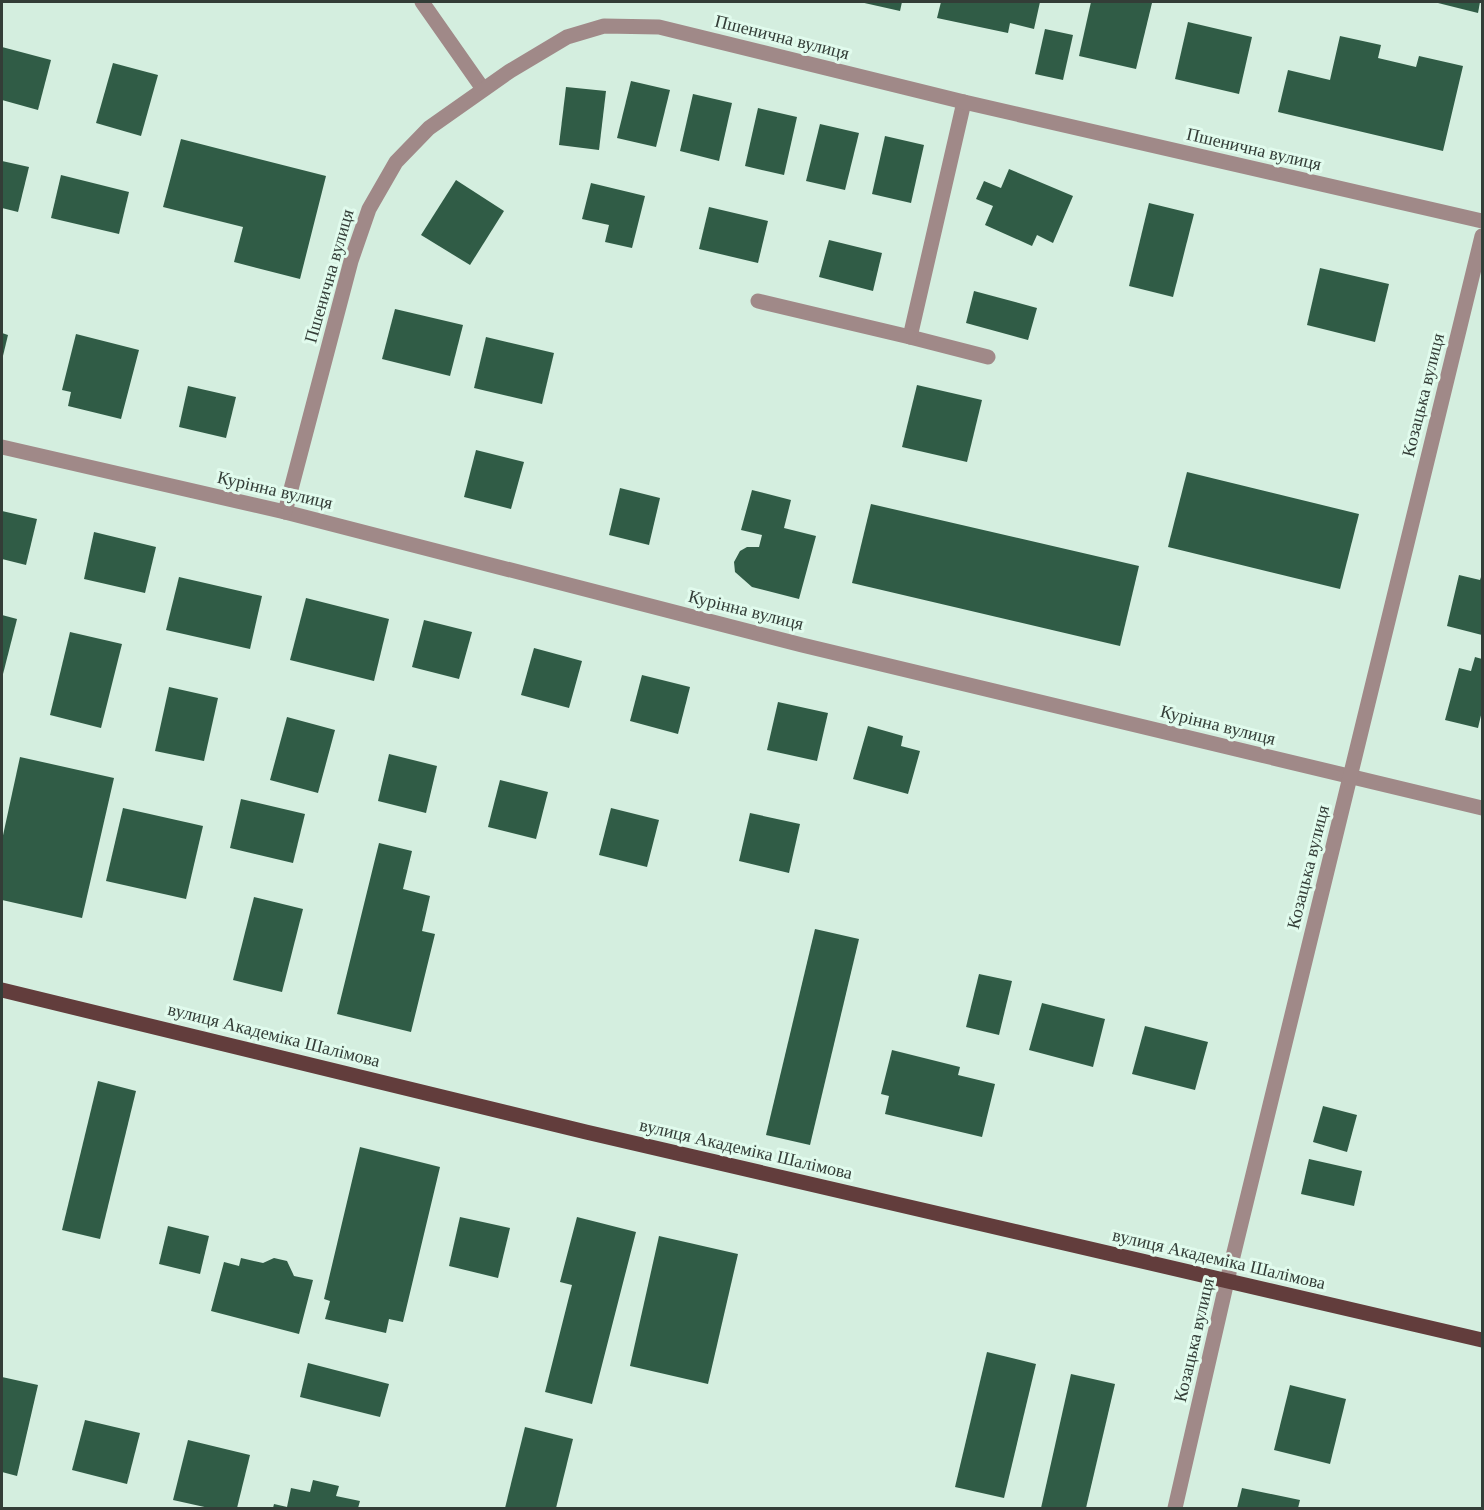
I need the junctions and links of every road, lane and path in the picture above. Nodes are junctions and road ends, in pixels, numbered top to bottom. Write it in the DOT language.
graph roads {
  1 [pos="422,2"];
  2 [pos="483,89"];
  3 [pos="964,102"];
  4 [pos="1482,221"];
  5 [pos="1482,236"];
  6 [pos="758,301"];
  7 [pos="910,338"];
  8 [pos="988,357"];
  9 [pos="2,447"];
  10 [pos="285,512"];
  11 [pos="1350,777"];
  12 [pos="1482,808"];
  13 [pos="2,990"];
  14 [pos="1227,1281"];
  15 [pos="1482,1340"];
  16 [pos="1176,1509"];
  1 -- 2 [label="street"];
  2 -- 3 [label="street, Пшенична вулиця"];
  2 -- 10 [label="street, Пшенична вулиця"];
  3 -- 4 [label="street, Пшенична вулиця"];
  3 -- 7 [label="street"];
  5 -- 11 [label="street, Козацька вулиця"];
  6 -- 7 [label="street"];
  7 -- 8 [label="street"];
  9 -- 10 [label="street, Курінна вулиця"];
  10 -- 11 [label="street, Курінна вулиця"];
  11 -- 12 [label="street, Курінна вулиця"];
  11 -- 14 [label="street, Козацька вулиця"];
  13 -- 14 [label="main road, вулиця Академіка Шалімова"];
  14 -- 15 [label="main road, вулиця Академіка Шалімова"];
  14 -- 16 [label="street, Козацька вулиця"];
}
